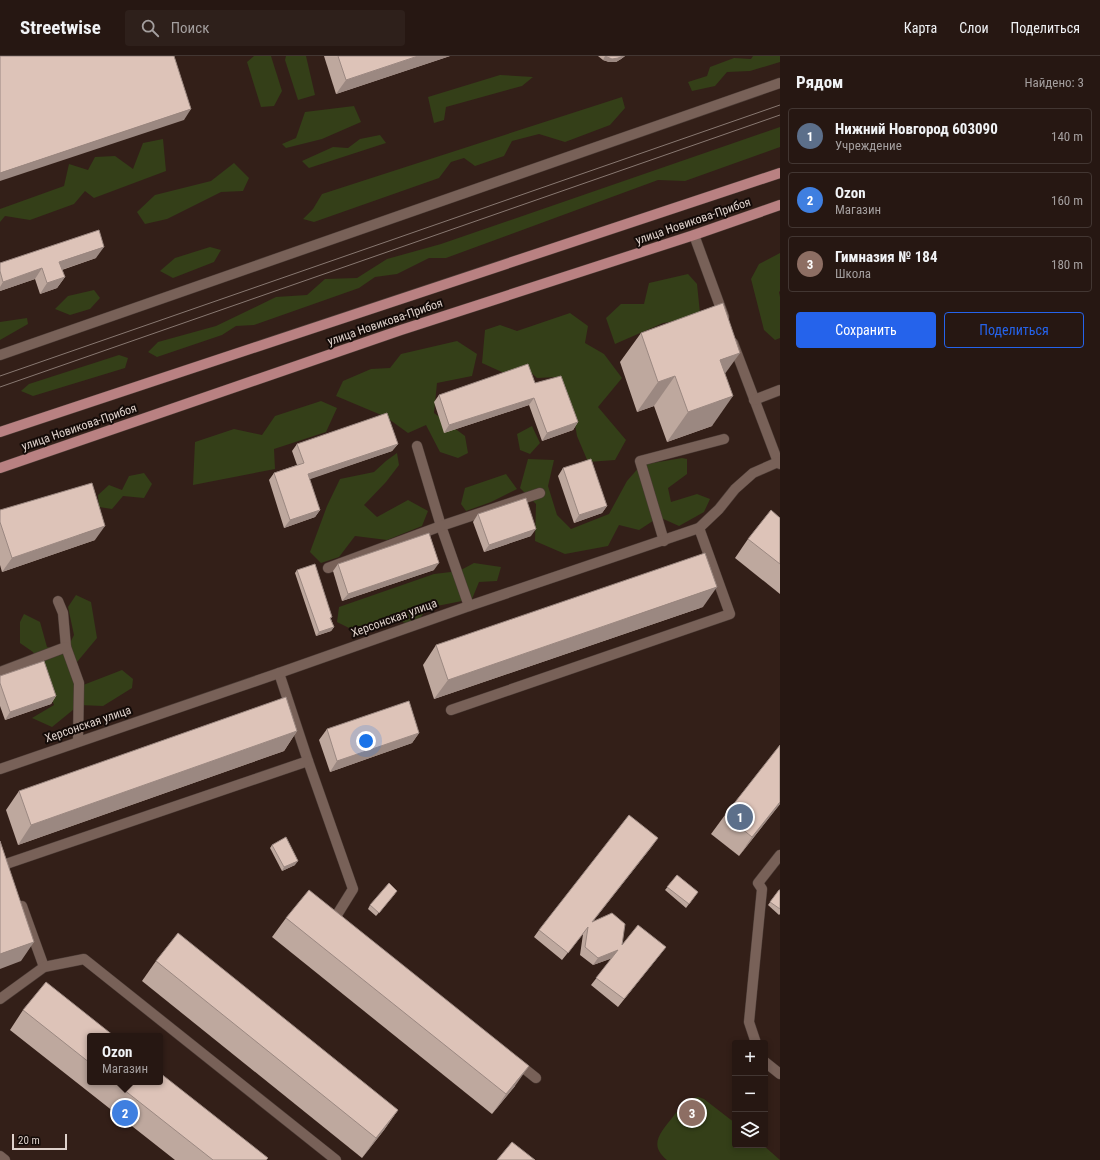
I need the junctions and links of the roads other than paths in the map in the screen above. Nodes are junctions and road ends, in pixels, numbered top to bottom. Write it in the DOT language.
graph roads {
  1 [pos="780,83"];
  2 [pos="780,173"];
  3 [pos="780,205"];
  4 [pos="694,235"];
  5 [pos="0,355"];
  6 [pos="780,390"];
  7 [pos="754,400"];
  8 [pos="0,432"];
  9 [pos="724,438"];
  10 [pos="417,446"];
  11 [pos="779,463"];
  12 [pos="0,468"];
  13 [pos="540,493"];
  14 [pos="441,526"];
  15 [pos="698,528"];
  16 [pos="664,541"];
  17 [pos="328,568"];
  18 [pos="58,601"];
  19 [pos="468,606"];
  20 [pos="66,647"];
  21 [pos="0,672"];
  22 [pos="279,673"];
  23 [pos="451,710"];
  24 [pos="78,741"];
  25 [pos="308,761"];
  26 [pos="0,769"];
  27 [pos="2,853"];
  28 [pos="780,855"];
  29 [pos="17,894"];
  30 [pos="347,927"];
  31 [pos="44,967"];
  32 [pos="0,998"];
  33 [pos="755,1040"];
  34 [pos="505,1053"];
  35 [pos="768,1064"];
  36 [pos="780,1074"];
  37 [pos="536,1078"];
  38 [pos="0,1156"];
  39 [pos="6,1160"];
  40 [pos="336,1160"];
  1 -- 5 [label="street"];
  2 -- 8 [label="main road, улица Новикова-Прибоя"];
  3 -- 4 [label="main road, улица Новикова-Прибоя"];
  4 -- 7 [label="street"];
  4 -- 12 [label="main road, улица Новикова-Прибоя"];
  6 -- 7 [label="street"];
  7 -- 11 [label="street"];
  9 -- 16 [label="street"];
  10 -- 14 [label="street"];
  11 -- 15 [label="street, Херсонская улица"];
  13 -- 14 [label="street"];
  14 -- 17 [label="street"];
  14 -- 19 [label="street"];
  15 -- 16 [label="street, Херсонская улица"];
  15 -- 23 [label="street"];
  16 -- 19 [label="street, Херсонская улица"];
  18 -- 20 [label="street"];
  19 -- 22 [label="street, Херсонская улица"];
  20 -- 21 [label="street"];
  20 -- 24 [label="street"];
  22 -- 24 [label="street, Херсонская улица"];
  22 -- 25 [label="street"];
  24 -- 26 [label="street, Херсонская улица"];
  25 -- 27 [label="street"];
  25 -- 30 [label="street"];
  28 -- 33 [label="street"];
  29 -- 31 [label="street"];
  31 -- 32 [label="street"];
  31 -- 40 [label="street"];
  34 -- 37 [label="street"];
  35 -- 36 [label="street"];
  38 -- 39 [label="street"];
}
